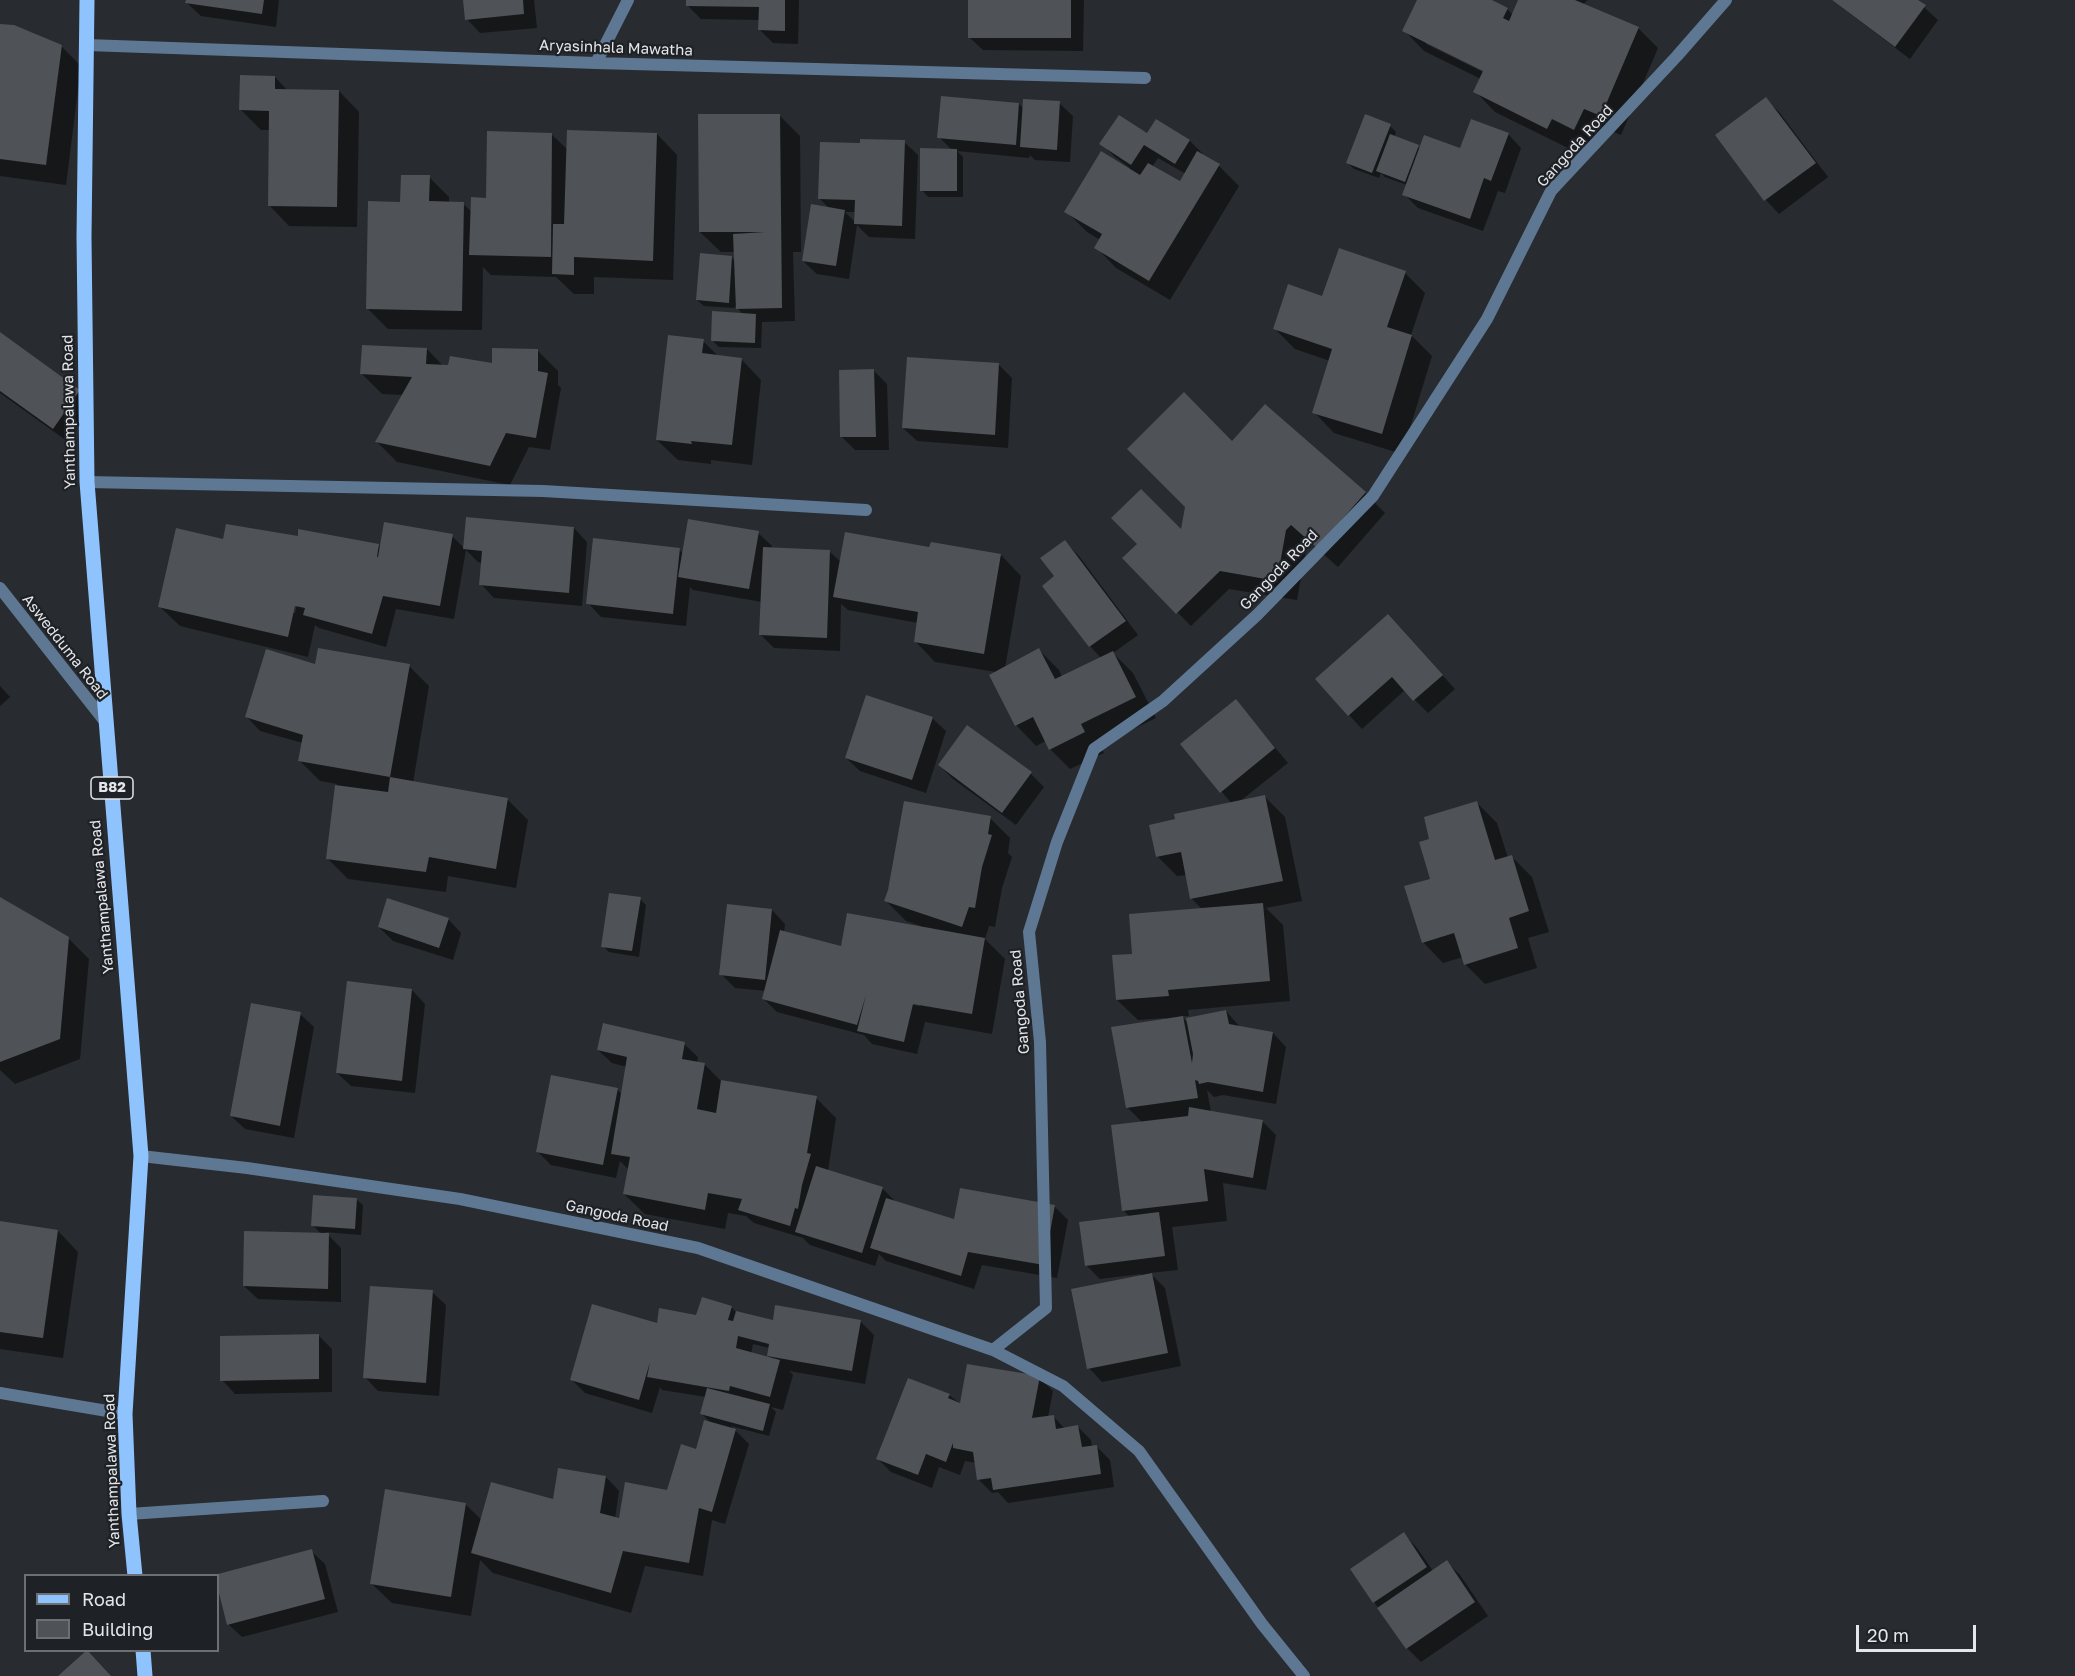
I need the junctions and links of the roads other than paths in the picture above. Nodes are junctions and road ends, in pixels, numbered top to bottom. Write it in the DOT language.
graph roads {
  1 [pos="87,0"];
  2 [pos="628,0"];
  3 [pos="1726,0"];
  4 [pos="87,45"];
  5 [pos="596,63"];
  6 [pos="1145,78"];
  7 [pos="87,482"];
  8 [pos="866,510"];
  9 [pos="0,588"];
  10 [pos="106,724"];
  11 [pos="141,1156"];
  12 [pos="993,1350"];
  13 [pos="0,1393"];
  14 [pos="126,1414"];
  15 [pos="323,1501"];
  16 [pos="129,1514"];
  17 [pos="135,1574"];
  18 [pos="143,1652"];
  19 [pos="145,1676"];
  20 [pos="1304,1676"];
  1 -- 4 [label="main road, Yanthampalawa Road / B82"];
  2 -- 5 [label="street"];
  3 -- 12 [label="street, Gangoda Road"];
  4 -- 5 [label="street, Aryasinhala Mawatha"];
  4 -- 7 [label="main road, Yanthampalawa Road / B82"];
  5 -- 6 [label="street, Aryasinhala Mawatha"];
  7 -- 8 [label="street"];
  7 -- 10 [label="main road, Yanthampalawa Road / B82"];
  9 -- 10 [label="street, Aswedduma Road"];
  10 -- 11 [label="main road, Yanthampalawa Road / B82"];
  11 -- 12 [label="street, Gangoda Road"];
  11 -- 14 [label="main road, Yanthampalawa Road / B82"];
  12 -- 20 [label="street"];
  13 -- 14 [label="street"];
  14 -- 16 [label="main road, Yanthampalawa Road / B82"];
  15 -- 16 [label="street"];
  16 -- 17 [label="main road, Yanthampalawa Road / B82"];
  18 -- 19 [label="main road"];
}
